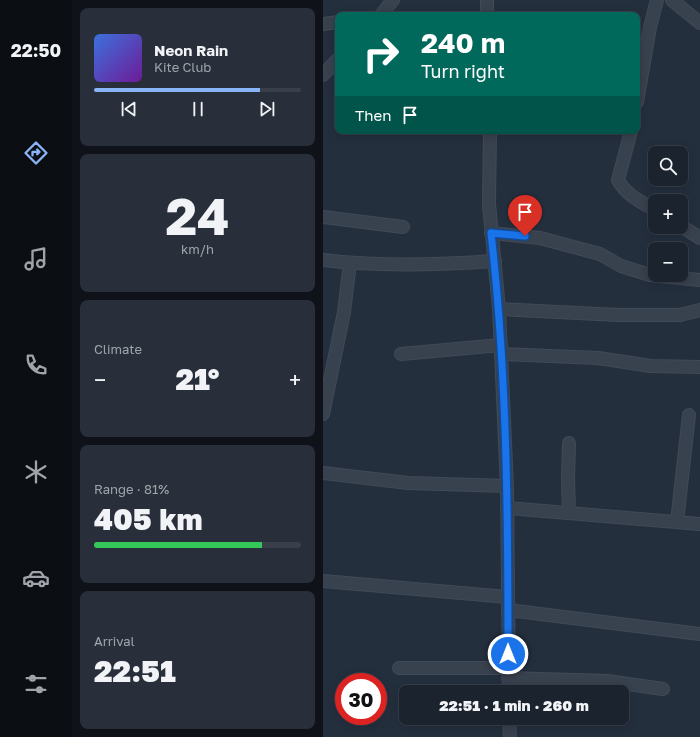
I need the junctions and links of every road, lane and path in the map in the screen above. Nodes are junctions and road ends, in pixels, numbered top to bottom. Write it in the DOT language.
graph roads {
  1 [pos="393,0"];
  2 [pos="487,0"];
  3 [pos="657,0"];
  4 [pos="672,0"];
  5 [pos="383,12"];
  6 [pos="487,12"];
  7 [pos="335,22"];
  8 [pos="700,23"];
  9 [pos="323,24"];
  10 [pos="335,62"];
  11 [pos="323,74"];
  12 [pos="640,85"];
  13 [pos="490,134"];
  14 [pos="630,134"];
  15 [pos="648,206"];
  16 [pos="323,217"];
  17 [pos="403,227"];
  18 [pos="688,230"];
  19 [pos="491,233"];
  20 [pos="700,238"];
  21 [pos="323,260"];
  22 [pos="495,261"];
  23 [pos="350,263"];
  24 [pos="700,280"];
  25 [pos="499,309"];
  26 [pos="700,310"];
  27 [pos="501,350"];
  28 [pos="401,354"];
  29 [pos="700,368"];
  30 [pos="323,414"];
  31 [pos="689,415"];
  32 [pos="569,443"];
  33 [pos="323,473"];
  34 [pos="507,486"];
  35 [pos="507,508"];
  36 [pos="569,512"];
  37 [pos="677,522"];
  38 [pos="700,524"];
  39 [pos="323,581"];
  40 [pos="507,597"];
  41 [pos="508,610"];
  42 [pos="700,634"];
  43 [pos="399,668"];
  44 [pos="508,674"];
  45 [pos="509,685"];
  46 [pos="663,689"];
  47 [pos="509,725"];
  48 [pos="510,737"];
  1 -- 5 [label="street"];
  2 -- 6 [label="street"];
  3 -- 12 [label="street"];
  4 -- 8 [label="street"];
  7 -- 9 [label="street"];
  10 -- 11 [label="street"];
  13 -- 19 [label="street"];
  14 -- 15 [label="street"];
  16 -- 17 [label="street"];
  18 -- 20 [label="street"];
  19 -- 22 [label="street"];
  19 -- 24 [label="street"];
  21 -- 23 [label="street"];
  22 -- 23 [label="street"];
  22 -- 25 [label="street"];
  23 -- 30 [label="street"];
  25 -- 26 [label="street"];
  25 -- 27 [label="street"];
  27 -- 28 [label="street"];
  27 -- 29 [label="street"];
  27 -- 34 [label="street"];
  31 -- 37 [label="street"];
  32 -- 36 [label="street"];
  33 -- 34 [label="street"];
  34 -- 35 [label="street"];
  35 -- 36 [label="street"];
  35 -- 40 [label="street"];
  36 -- 37 [label="street"];
  37 -- 38 [label="street"];
  39 -- 40 [label="street"];
  40 -- 41 [label="street"];
  41 -- 42 [label="street"];
  41 -- 44 [label="street"];
  43 -- 44 [label="street"];
  44 -- 45 [label="street"];
  44 -- 46 [label="street"];
  47 -- 48 [label="street"];
}
